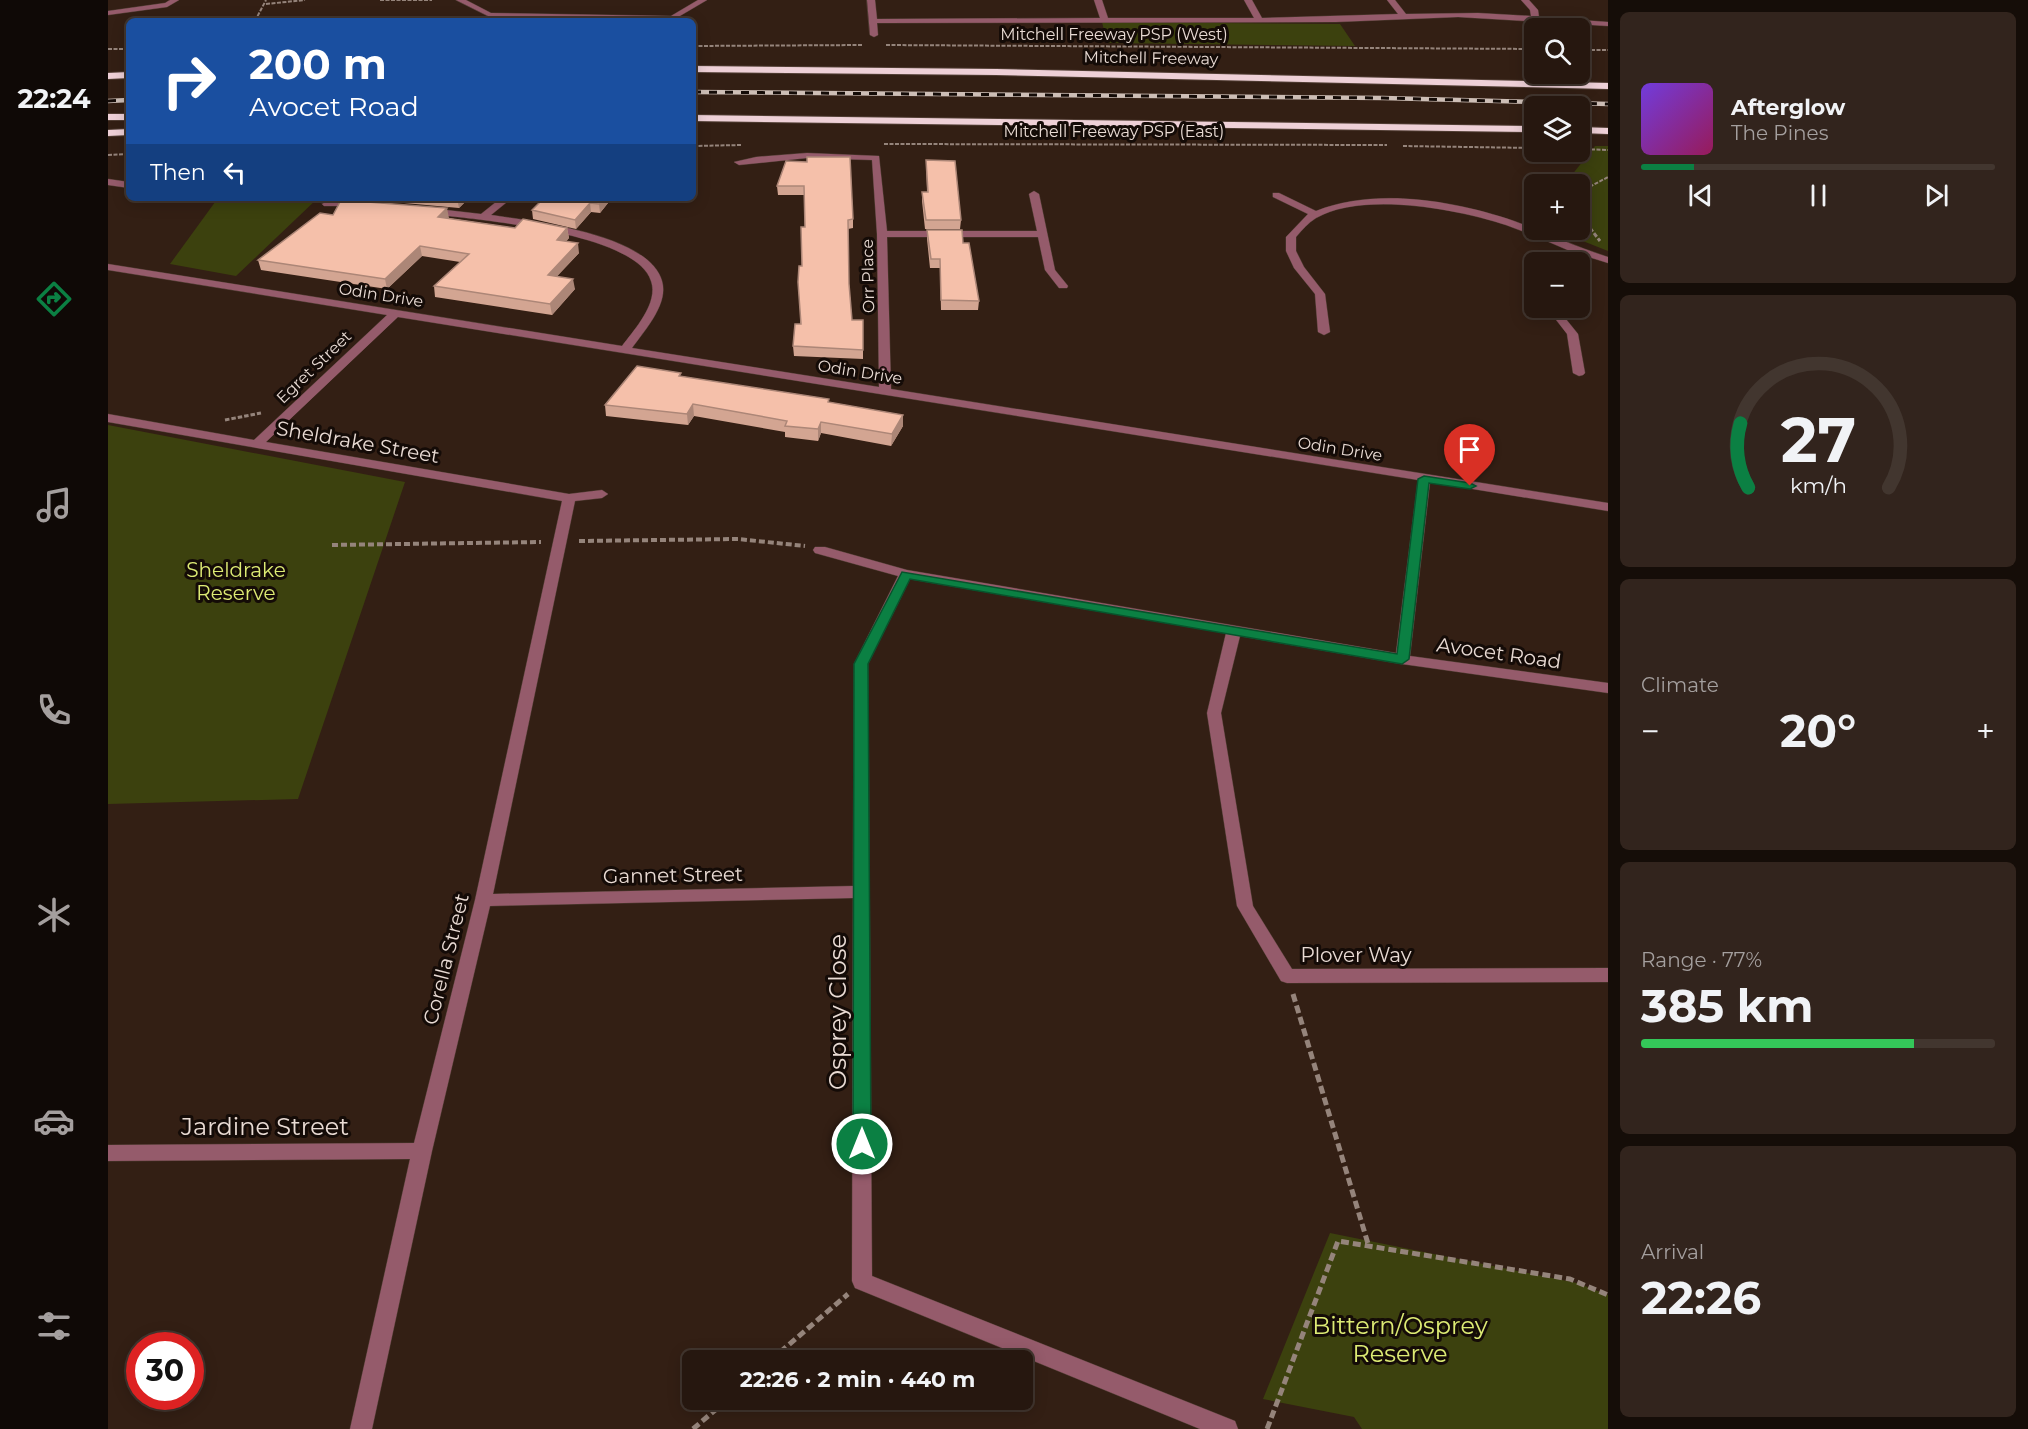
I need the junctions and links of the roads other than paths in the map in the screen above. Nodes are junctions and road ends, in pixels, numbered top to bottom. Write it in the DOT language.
graph roads {
  1 [pos="175,0"];
  2 [pos="463,0"];
  3 [pos="703,0"];
  4 [pos="871,0"];
  5 [pos="1098,0"];
  6 [pos="1248,0"];
  7 [pos="1391,0"];
  8 [pos="1525,0"];
  9 [pos="108,13"];
  10 [pos="1404,16"];
  11 [pos="1535,18"];
  12 [pos="1259,19"];
  13 [pos="1524,19"];
  14 [pos="1105,20"];
  15 [pos="873,21"];
  16 [pos="1590,24"];
  17 [pos="1608,24"];
  18 [pos="874,36"];
  19 [pos="108,64"];
  20 [pos="126,64"];
  21 [pos="696,69"];
  22 [pos="126,75"];
  23 [pos="108,76"];
  24 [pos="1608,86"];
  25 [pos="108,117"];
  26 [pos="126,117"];
  27 [pos="696,118"];
  28 [pos="1524,129"];
  29 [pos="1590,130"];
  30 [pos="1608,131"];
  31 [pos="126,132"];
  32 [pos="108,133"];
  33 [pos="739,162"];
  34 [pos="108,182"];
  35 [pos="126,185"];
  36 [pos="1034,194"];
  37 [pos="1276,195"];
  38 [pos="503,201"];
  39 [pos="327,204"];
  40 [pos="369,204"];
  41 [pos="414,209"];
  42 [pos="1315,214"];
  43 [pos="483,217"];
  44 [pos="882,234"];
  45 [pos="1043,234"];
  46 [pos="1577,251"];
  47 [pos="1608,261"];
  48 [pos="108,267"];
  49 [pos="1063,286"];
  50 [pos="394,314"];
  51 [pos="1560,318"];
  52 [pos="1324,332"];
  53 [pos="626,350"];
  54 [pos="1579,373"];
  55 [pos="885,393"];
  56 [pos="108,418"];
  57 [pos="256,445"];
  58 [pos="1424,479"];
  59 [pos="602,494"];
  60 [pos="569,498"];
  61 [pos="1608,507"];
  62 [pos="820,550"];
  63 [pos="906,574"];
  64 [pos="1234,630"];
  65 [pos="1402,659"];
  66 [pos="1608,688"];
  67 [pos="862,892"];
  68 [pos="483,900"];
  69 [pos="1608,975"];
  70 [pos="422,1151"];
  71 [pos="108,1153"];
  72 [pos="361,1429"];
  73 [pos="1227,1429"];
  1 -- 9 [label="street"];
  2 -- 3 [label="street"];
  4 -- 15 [label="street"];
  5 -- 14 [label="street"];
  6 -- 12 [label="street"];
  7 -- 10 [label="street"];
  8 -- 11 [label="street"];
  10 -- 12 [label="street"];
  10 -- 13 [label="street"];
  12 -- 14 [label="street"];
  14 -- 15 [label="street"];
  15 -- 18 [label="street"];
  16 -- 17 [label="street"];
  19 -- 20 [label="highway"];
  21 -- 24 [label="highway, Mitchell Freeway"];
  22 -- 23 [label="highway"];
  25 -- 26 [label="highway"];
  27 -- 28 [label="highway"];
  29 -- 30 [label="highway"];
  31 -- 32 [label="highway"];
  33 -- 44 [label="street, Orr Place"];
  34 -- 35 [label="street"];
  36 -- 45 [label="street"];
  37 -- 42 [label="street"];
  38 -- 43 [label="street"];
  39 -- 40 [label="street"];
  41 -- 43 [label="street"];
  42 -- 46 [label="street"];
  42 -- 52 [label="street"];
  43 -- 53 [label="street"];
  44 -- 45 [label="street"];
  44 -- 55 [label="street, Orr Place"];
  45 -- 49 [label="street"];
  46 -- 47 [label="street"];
  48 -- 50 [label="street, Odin Drive"];
  50 -- 53 [label="street, Odin Drive"];
  50 -- 57 [label="street, Egret Street"];
  51 -- 54 [label="street"];
  53 -- 55 [label="street, Odin Drive"];
  55 -- 58 [label="street, Odin Drive"];
  56 -- 57 [label="street, Sheldrake Street"];
  57 -- 60 [label="street, Sheldrake Street"];
  58 -- 61 [label="street, Odin Drive"];
  58 -- 65 [label="street"];
  59 -- 60 [label="street, Sheldrake Street"];
  60 -- 68 [label="street, Corella Street"];
  62 -- 63 [label="street, Avocet Road"];
  63 -- 64 [label="street, Avocet Road"];
  63 -- 67 [label="street, Osprey Close"];
  64 -- 65 [label="street, Avocet Road"];
  64 -- 69 [label="street, Plover Way"];
  65 -- 66 [label="street, Avocet Road"];
  67 -- 68 [label="street, Gannet Street"];
  67 -- 73 [label="street, Osprey Close"];
  68 -- 70 [label="street, Corella Street"];
  70 -- 71 [label="street, Jardine Street"];
  70 -- 72 [label="street, Corella Street"];
}
